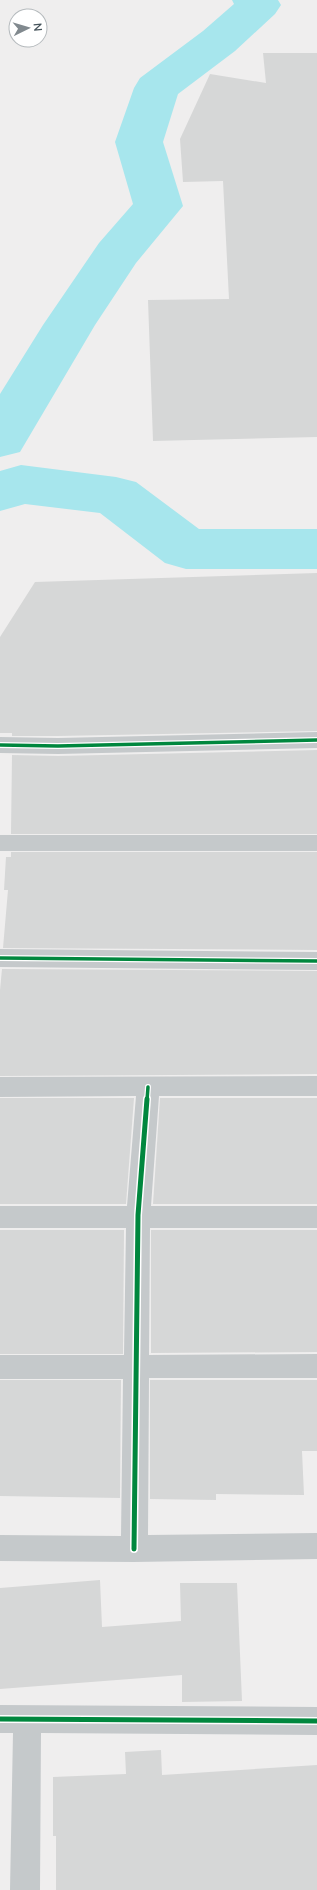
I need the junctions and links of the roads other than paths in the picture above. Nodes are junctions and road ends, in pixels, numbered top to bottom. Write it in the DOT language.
graph roads {
  1 [pos="317,740"];
  2 [pos="0,745"];
  3 [pos="0,843"];
  4 [pos="317,843"];
  5 [pos="0,958"];
  6 [pos="317,961"];
  7 [pos="317,1086"];
  8 [pos="0,1087"];
  9 [pos="148,1087"];
  10 [pos="0,1216"];
  11 [pos="138,1216"];
  12 [pos="317,1217"];
  13 [pos="317,1366"];
  14 [pos="0,1367"];
  15 [pos="136,1367"];
  16 [pos="317,1546"];
  17 [pos="0,1548"];
  18 [pos="134,1549"];
  19 [pos="13,1719"];
  20 [pos="317,1721"];
  21 [pos="26,1890"];
  1 -- 2 [label="street"];
  3 -- 4 [label="street"];
  5 -- 6 [label="street"];
  7 -- 9 [label="street"];
  8 -- 9 [label="street"];
  9 -- 11 [label="street"];
  10 -- 11 [label="street"];
  11 -- 12 [label="street"];
  11 -- 15 [label="street"];
  13 -- 15 [label="street"];
  14 -- 15 [label="street"];
  15 -- 18 [label="street"];
  16 -- 18 [label="street"];
  17 -- 18 [label="street"];
  19 -- 20 [label="street"];
  19 -- 21 [label="street"];
}
